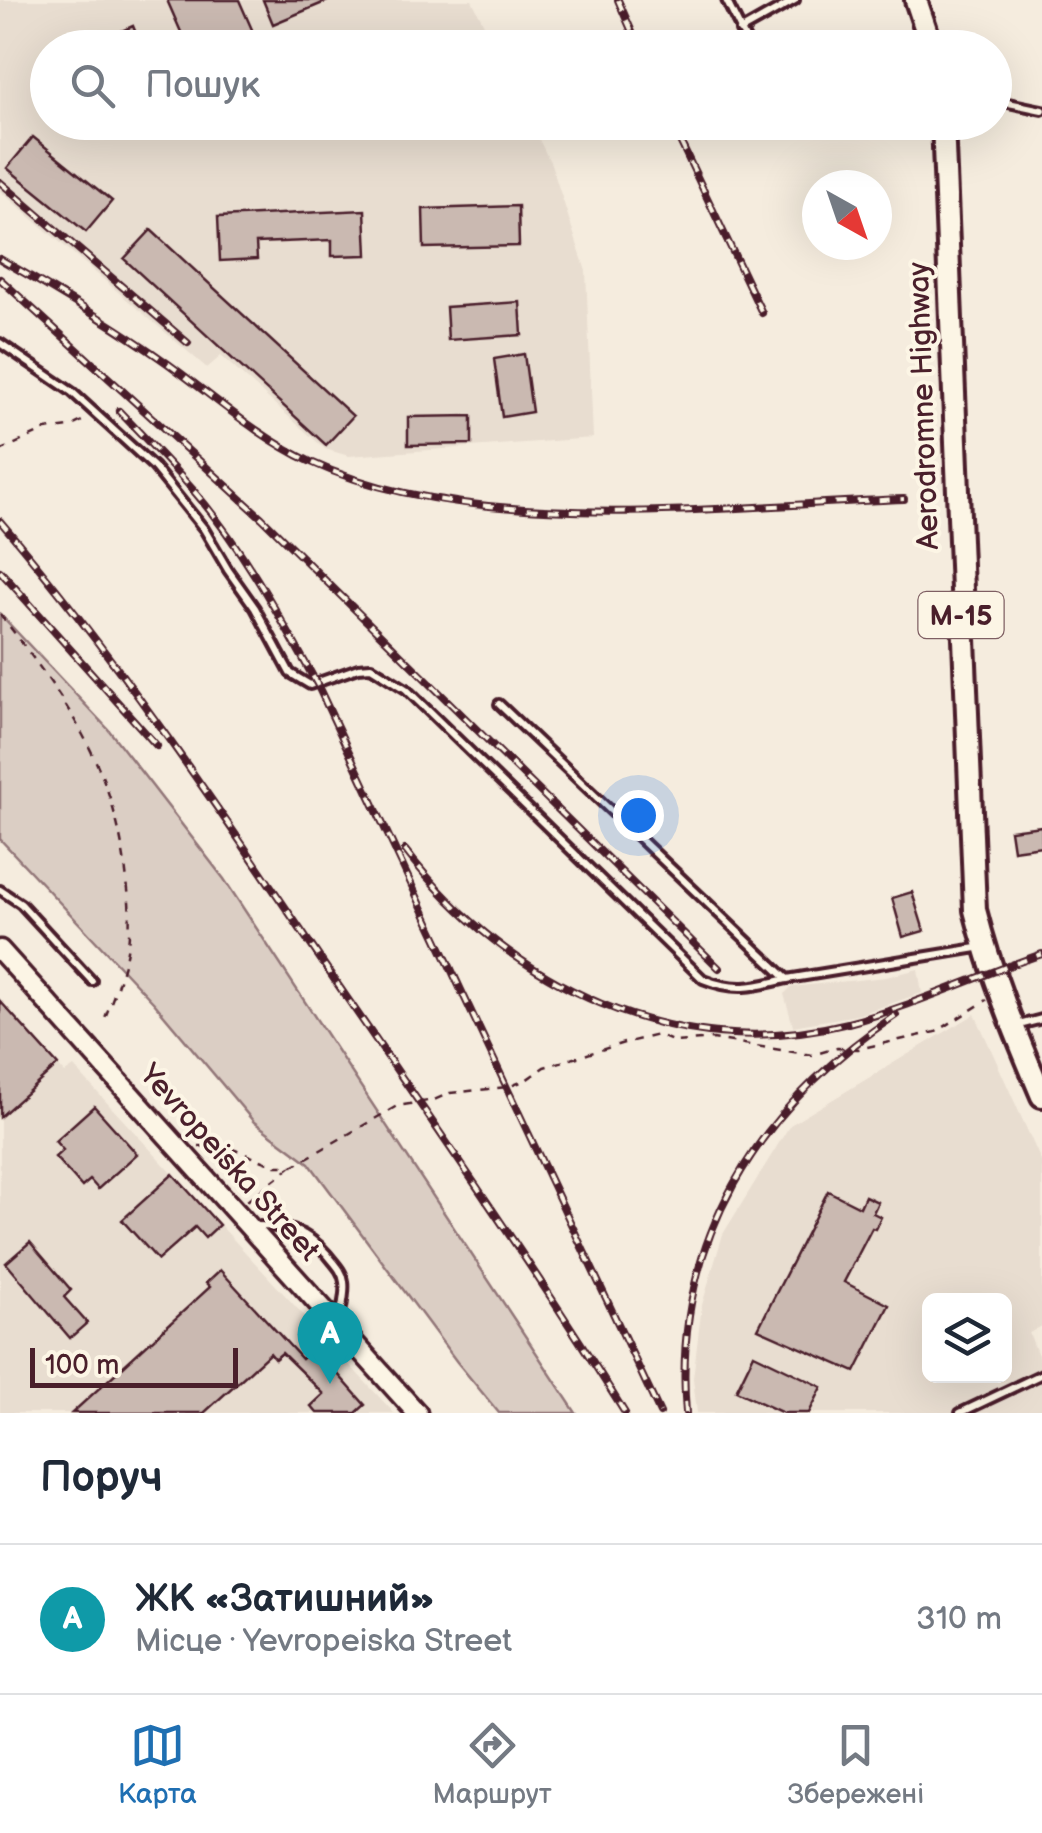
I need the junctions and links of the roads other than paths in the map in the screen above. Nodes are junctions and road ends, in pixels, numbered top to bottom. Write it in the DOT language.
graph roads {
  1 [pos="726,0"];
  2 [pos="774,0"];
  3 [pos="795,0"];
  4 [pos="916,0"];
  5 [pos="779,8"];
  6 [pos="740,30"];
  7 [pos="742,30"];
  8 [pos="926,30"];
  9 [pos="1012,104"];
  10 [pos="1042,110"];
  11 [pos="944,140"];
  12 [pos="0,343"];
  13 [pos="500,704"];
  14 [pos="0,890"];
  15 [pos="984,946"];
  16 [pos="0,950"];
  17 [pos="787,980"];
  18 [pos="92,981"];
  19 [pos="1042,1020"];
  20 [pos="1012,1027"];
  21 [pos="1042,1096"];
  22 [pos="251,1226"];
  23 [pos="339,1324"];
  24 [pos="1042,1374"];
  25 [pos="417,1413"];
  26 [pos="960,1413"];
  1 -- 6 [label="lane"];
  2 -- 5 [label="lane"];
  3 -- 5 [label="lane"];
  4 -- 8 [label="highway"];
  5 -- 7 [label="lane"];
  9 -- 10 [label="lane"];
  11 -- 15 [label="highway, Aerodromne Highway / М-15"];
  12 -- 17 [label="lane"];
  13 -- 17 [label="lane"];
  14 -- 18 [label="lane"];
  15 -- 17 [label="lane"];
  15 -- 20 [label="highway, Aerodromne Highway / М-15"];
  16 -- 22 [label="main road, Yevropeiska Street"];
  19 -- 20 [label="lane"];
  20 -- 21 [label="highway, Aerodromne Highway / М-15"];
  22 -- 23 [label="main road, Yevropeiska Street"];
  22 -- 23 [label="lane"];
  23 -- 25 [label="main road, Yevropeiska Street"];
  24 -- 26 [label="lane"];
}
